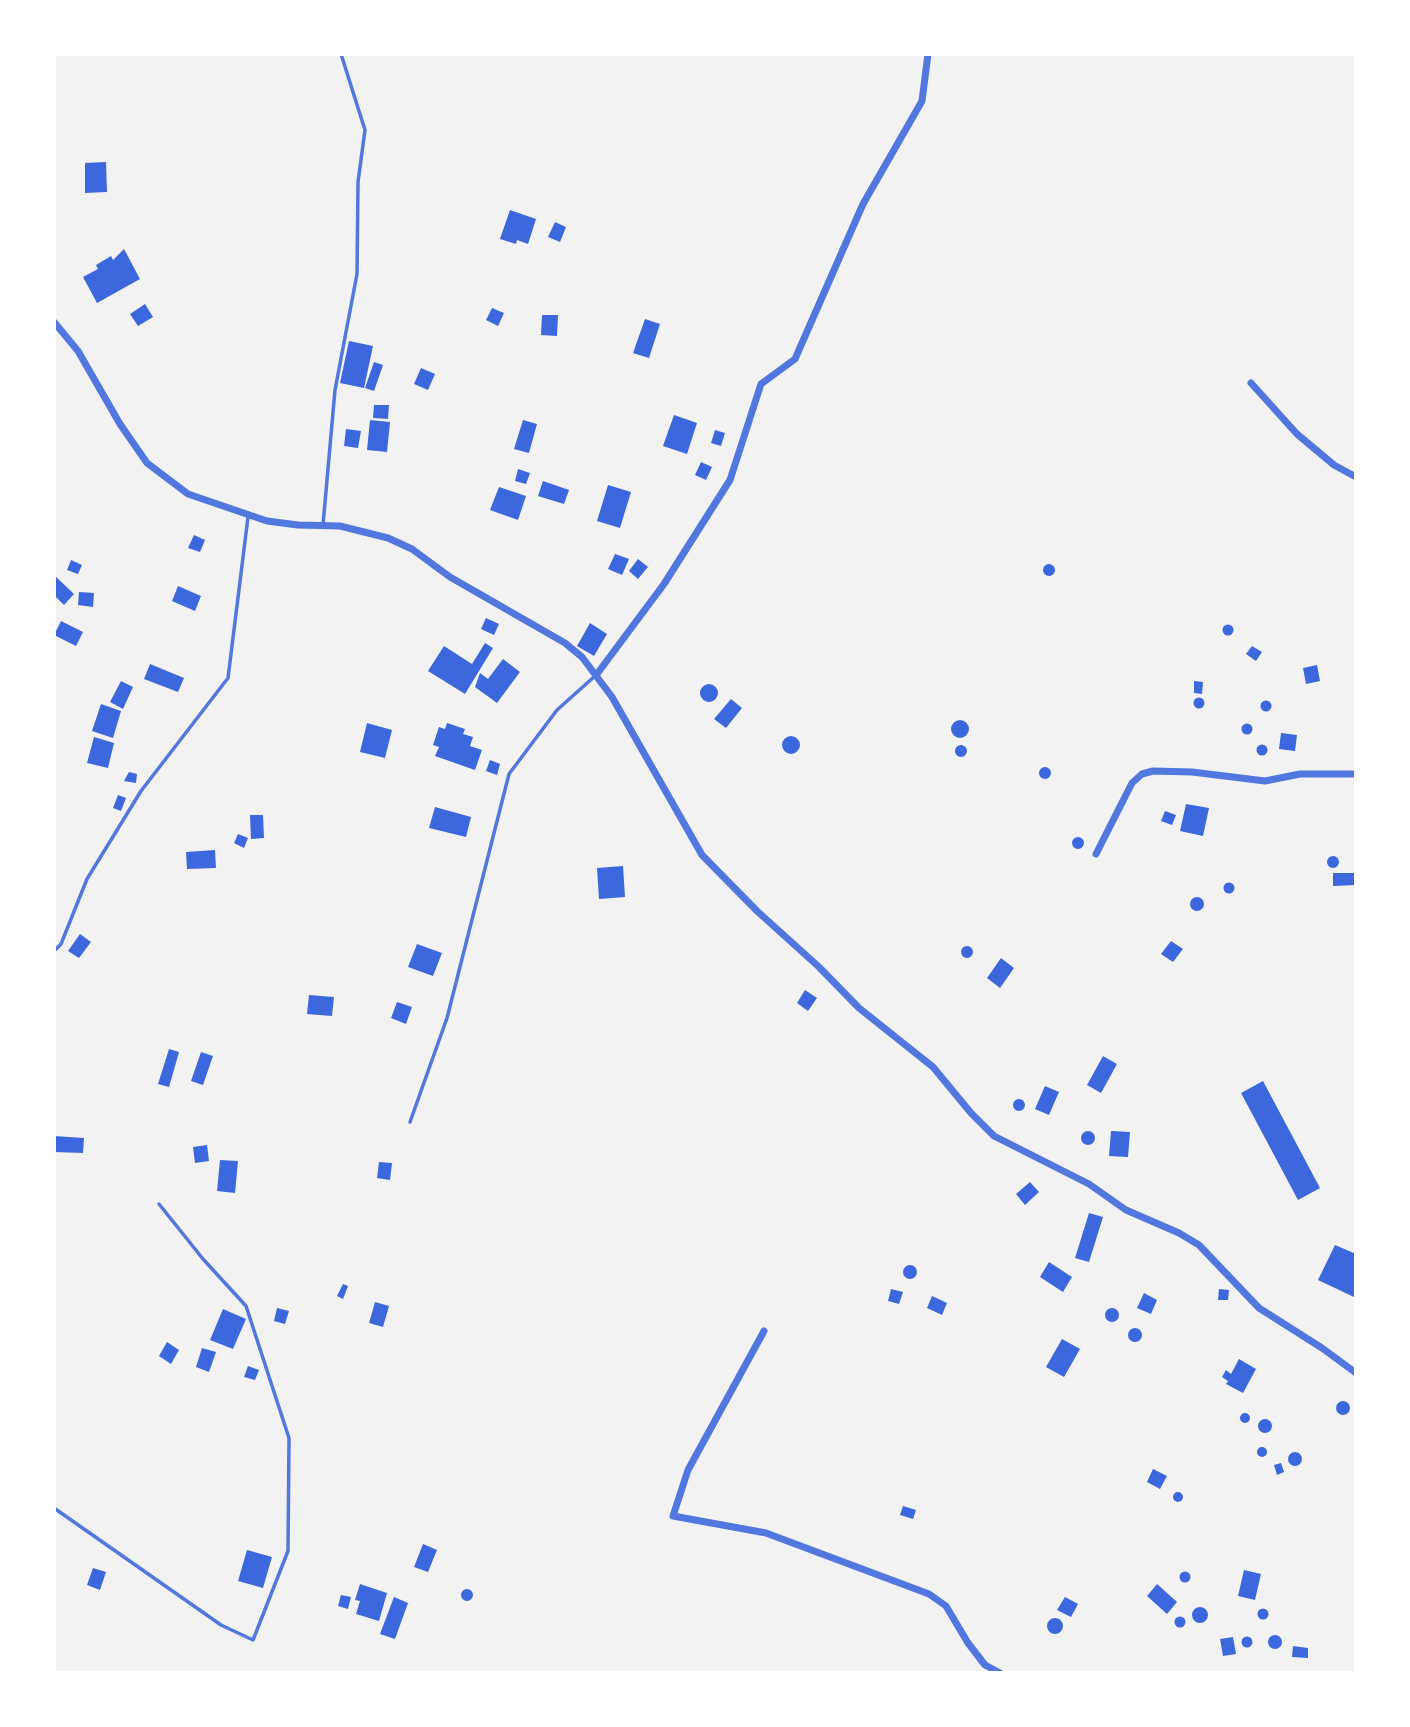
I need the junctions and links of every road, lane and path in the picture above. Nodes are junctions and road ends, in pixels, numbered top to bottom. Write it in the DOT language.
graph roads {
  1 [pos="341,54"];
  2 [pos="928,54"];
  3 [pos="54,322"];
  4 [pos="1251,383"];
  5 [pos="1356,477"];
  6 [pos="248,514"];
  7 [pos="323,525"];
  8 [pos="597,674"];
  9 [pos="1356,774"];
  10 [pos="1096,854"];
  11 [pos="54,951"];
  12 [pos="410,1122"];
  13 [pos="159,1204"];
  14 [pos="764,1331"];
  15 [pos="1356,1373"];
  16 [pos="54,1508"];
  17 [pos="1000,1673"];
  1 -- 7 [label="lane"];
  2 -- 8 [label="street"];
  3 -- 6 [label="street"];
  4 -- 5 [label="street"];
  6 -- 7 [label="street"];
  6 -- 11 [label="lane"];
  7 -- 8 [label="street"];
  8 -- 12 [label="lane"];
  8 -- 15 [label="street"];
  9 -- 10 [label="street"];
  13 -- 16 [label="lane"];
  14 -- 17 [label="street"];
}
